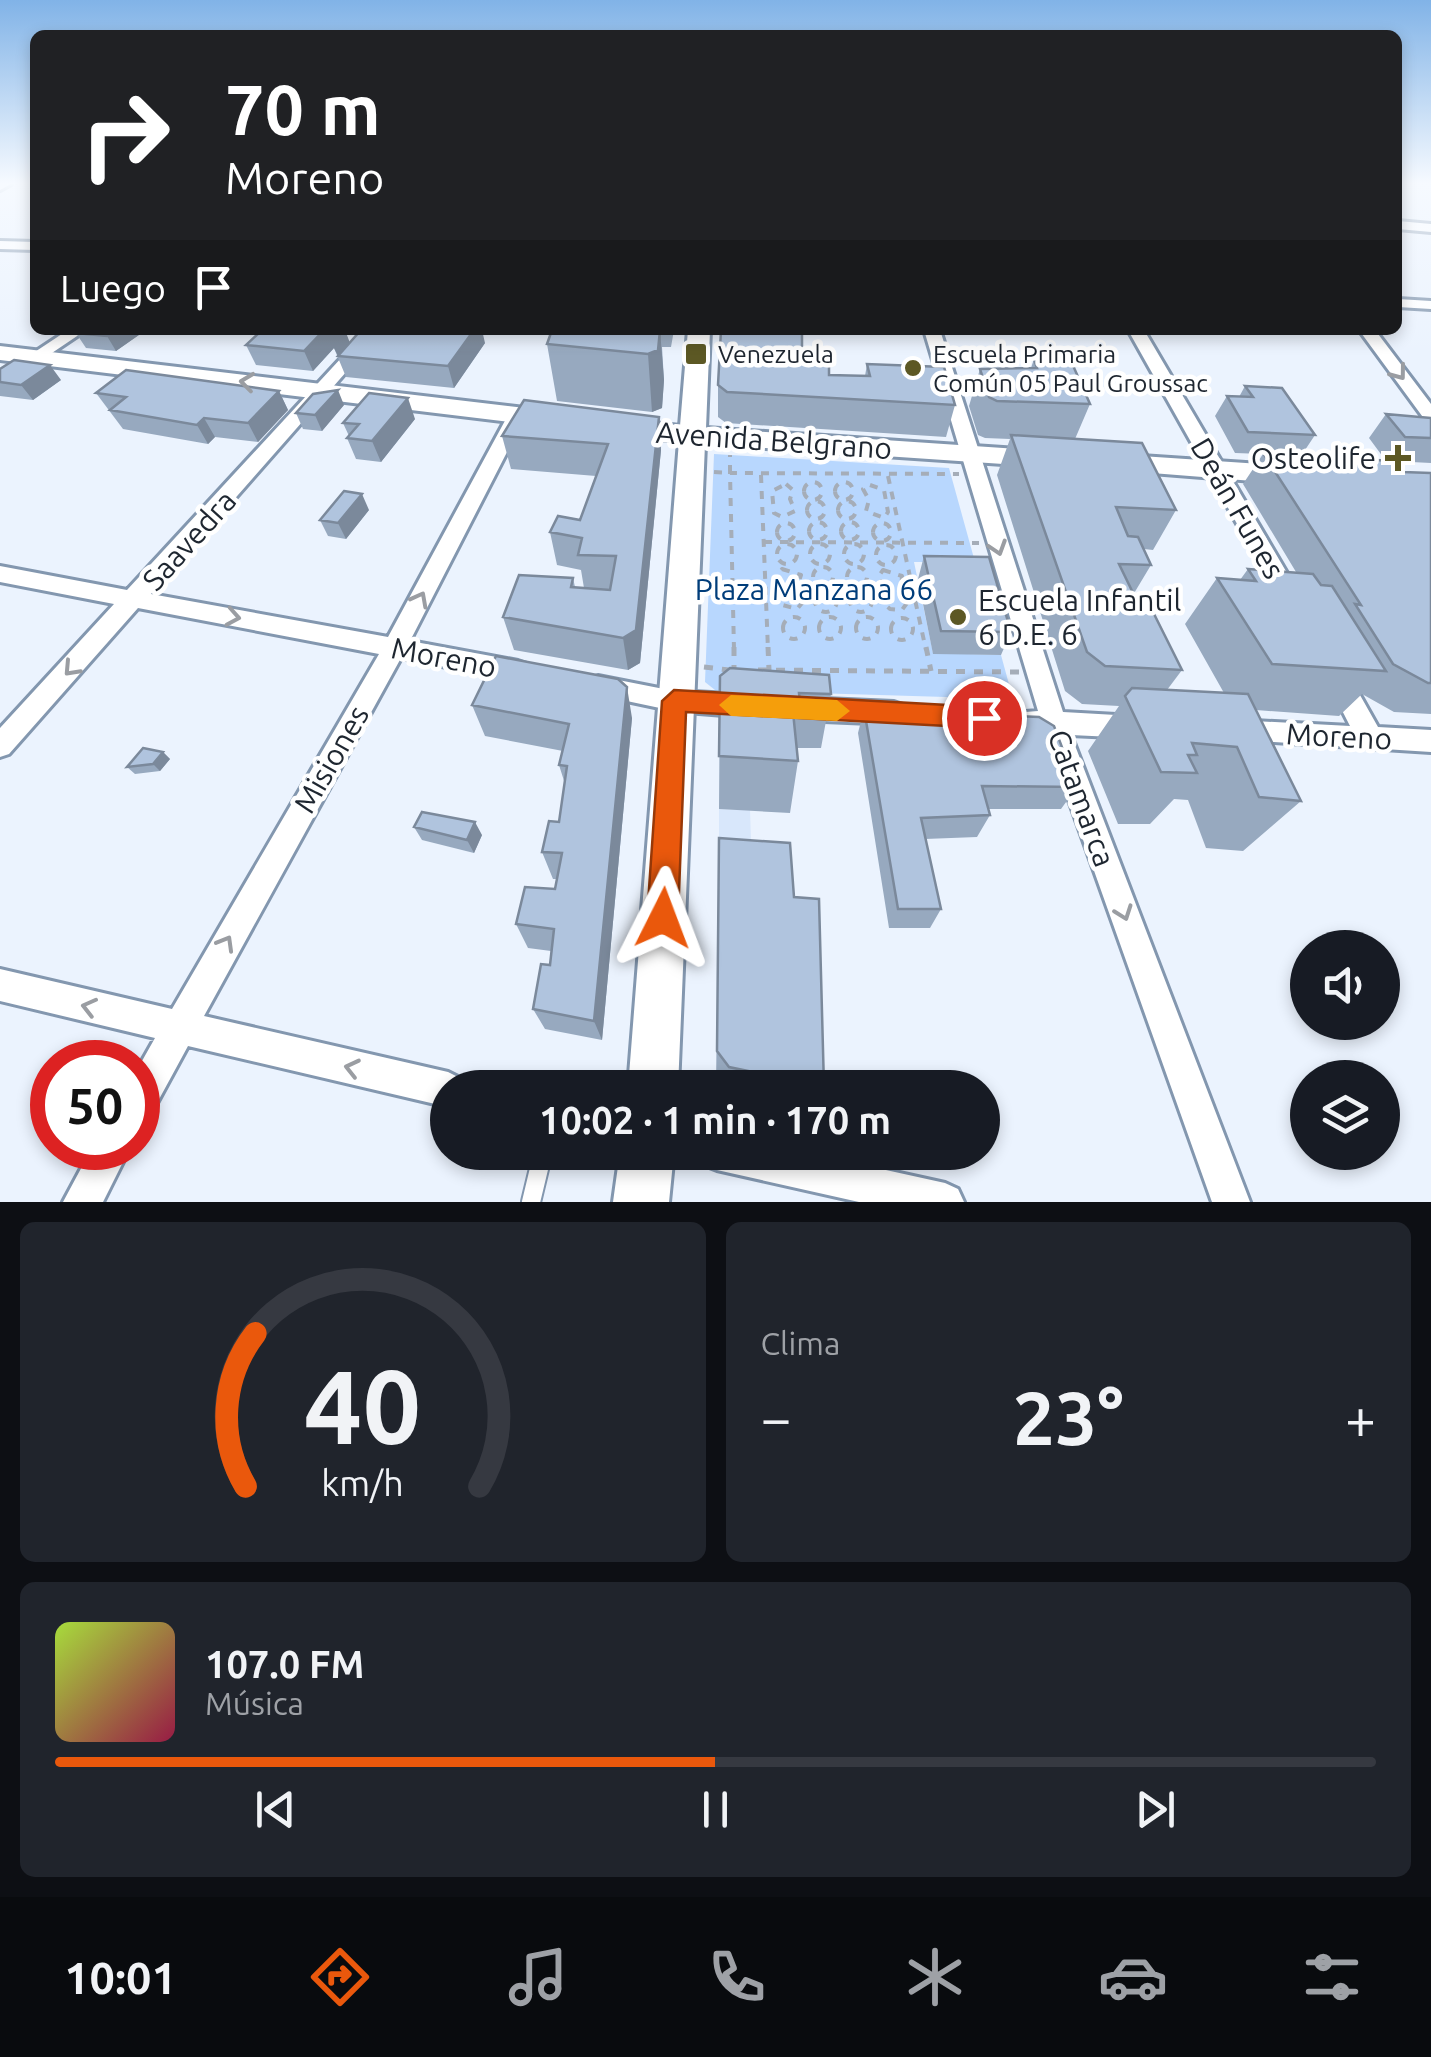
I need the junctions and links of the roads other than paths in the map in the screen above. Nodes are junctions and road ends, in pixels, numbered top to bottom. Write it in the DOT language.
graph roads {
  1 [pos="0,245"];
  2 [pos="30,246"];
  3 [pos="1402,303"];
  4 [pos="1431,305"];
  5 [pos="71,335"];
  6 [pos="371,335"];
  7 [pos="699,335"];
  8 [pos="933,335"];
  9 [pos="1139,335"];
  10 [pos="1370,335"];
  11 [pos="0,353"];
  12 [pos="38,358"];
  13 [pos="0,384"];
  14 [pos="322,390"];
  15 [pos="518,414"];
  16 [pos="1431,416"];
  17 [pos="691,436"];
  18 [pos="972,464"];
  19 [pos="1215,470"];
  20 [pos="1317,476"];
  21 [pos="0,574"];
  22 [pos="137,598"];
  23 [pos="1303,620"];
  24 [pos="395,647"];
  25 [pos="1323,654"];
  26 [pos="544,676"];
  27 [pos="581,683"];
  28 [pos="674,701"];
  29 [pos="912,714"];
  30 [pos="1002,719"];
  31 [pos="1054,724"];
  32 [pos="1153,728"];
  33 [pos="1212,730"];
  34 [pos="1370,738"];
  35 [pos="1431,740"];
  36 [pos="0,746"];
  37 [pos="0,985"];
  38 [pos="178,1028"];
  39 [pos="160,1061"];
  40 [pos="653,1070"];
  41 [pos="430,1086"];
  42 [pos="100,1170"];
  43 [pos="539,1170"];
  44 [pos="645,1170"];
  45 [pos="788,1170"];
  46 [pos="892,1196"];
  47 [pos="82,1202"];
  48 [pos="531,1202"];
  49 [pos="641,1202"];
  50 [pos="944,1202"];
  51 [pos="1231,1202"];
  1 -- 2 [label="street"];
  3 -- 4 [label="street"];
  5 -- 12 [label="street"];
  6 -- 14 [label="street, Saavedra"];
  7 -- 17 [label="main road"];
  8 -- 18 [label="street, Catamarca"];
  9 -- 19 [label="street, Deán Funes"];
  10 -- 16 [label="street, one-way"];
  11 -- 12 [label="main road, Avenida Belgrano"];
  12 -- 13 [label="street"];
  14 -- 12 [label="main road, Avenida Belgrano, one-way"];
  14 -- 15 [label="main road, Avenida Belgrano"];
  14 -- 22 [label="street, Saavedra"];
  15 -- 17 [label="main road, Avenida Belgrano"];
  24 -- 15 [label="street, Misiones, one-way"];
  17 -- 18 [label="main road, Avenida Belgrano"];
  17 -- 28 [label="main road"];
  18 -- 19 [label="main road, Avenida Belgrano"];
  18 -- 31 [label="street, Catamarca, one-way"];
  19 -- 20 [label="main road, Avenida Belgrano"];
  19 -- 23 [label="street, Deán Funes"];
  21 -- 22 [label="street, Moreno"];
  22 -- 24 [label="street, Moreno, one-way"];
  22 -- 36 [label="street, Saavedra, one-way"];
  24 -- 26 [label="street, Moreno"];
  38 -- 24 [label="street, Misiones, one-way"];
  25 -- 34 [label="street"];
  27 -- 28 [label="street"];
  28 -- 29 [label="street"];
  28 -- 40 [label="main road"];
  30 -- 31 [label="street"];
  31 -- 32 [label="street"];
  31 -- 51 [label="street, Catamarca, one-way"];
  33 -- 34 [label="street, Moreno"];
  34 -- 35 [label="street, Moreno"];
  38 -- 37 [label="street, one-way"];
  38 -- 39 [label="street, Misiones"];
  41 -- 38 [label="street, one-way"];
  42 -- 47 [label="street"];
  43 -- 48 [label="lane"];
  44 -- 49 [label="main road"];
  45 -- 46 [label="street"];
  46 -- 50 [label="street"];
}
